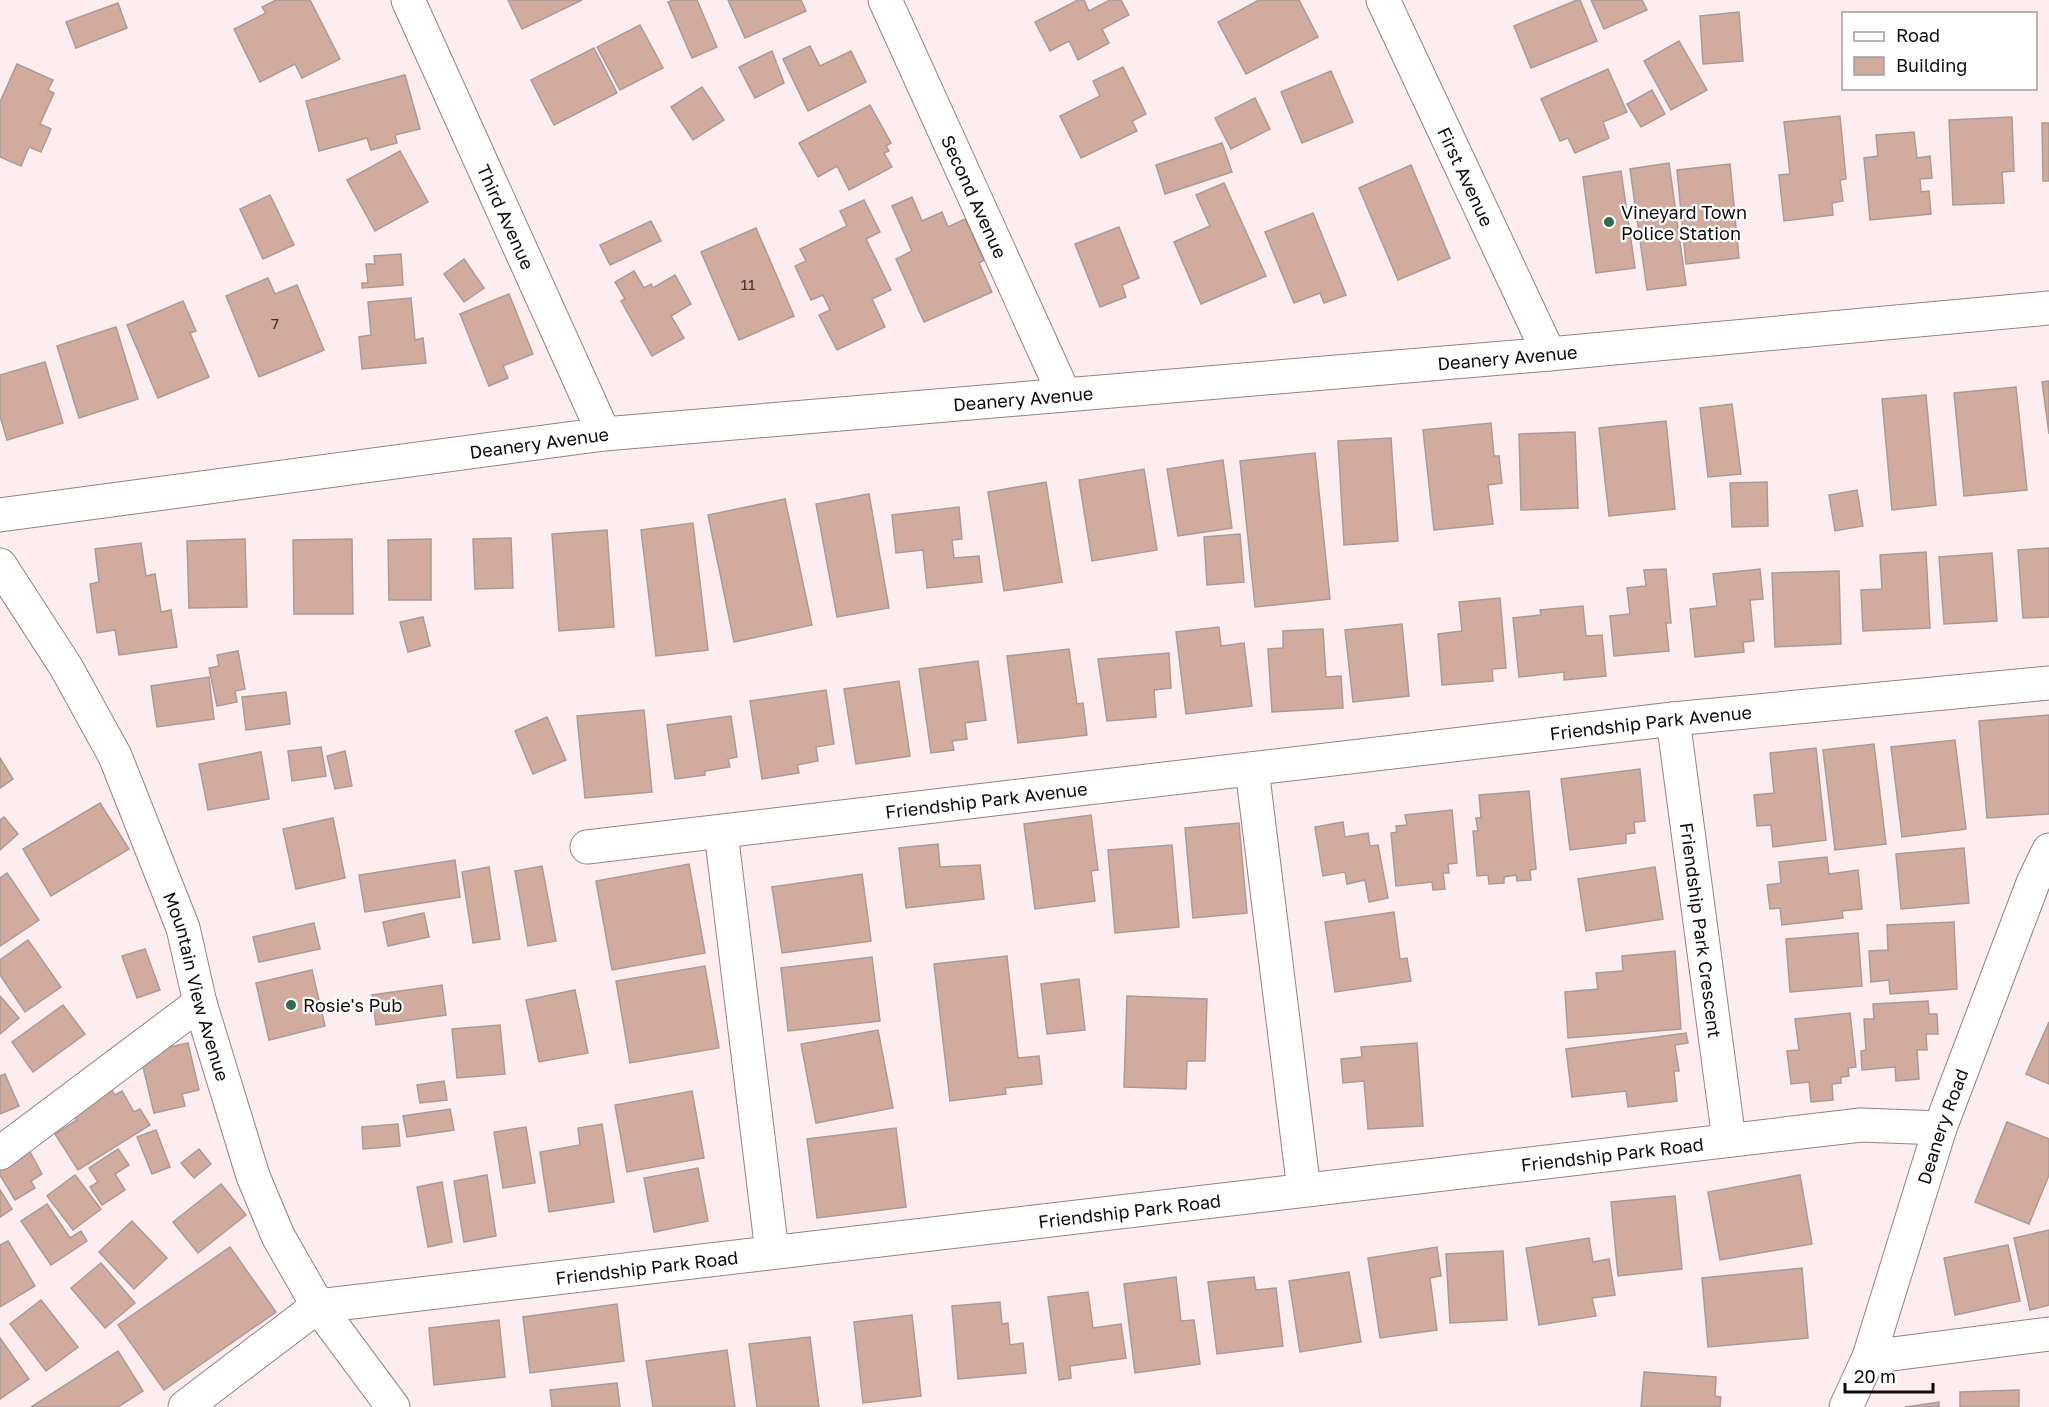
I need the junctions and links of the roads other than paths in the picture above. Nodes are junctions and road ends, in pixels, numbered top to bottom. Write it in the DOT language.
graph roads {
  1 [pos="408,0"];
  2 [pos="885,0"];
  3 [pos="1383,0"];
  4 [pos="2049,308"];
  5 [pos="1549,354"];
  6 [pos="1064,394"];
  7 [pos="604,434"];
  8 [pos="0,515"];
  9 [pos="0,565"];
  10 [pos="2049,683"];
  11 [pos="1673,719"];
  12 [pos="1252,769"];
  13 [pos="721,832"];
  14 [pos="587,847"];
  15 [pos="2049,850"];
  16 [pos="200,1003"];
  17 [pos="1940,1128"];
  18 [pos="1729,1140"];
  19 [pos="0,1153"];
  20 [pos="1304,1190"];
  21 [pos="772,1252"];
  22 [pos="318,1306"];
  23 [pos="2049,1335"];
  24 [pos="1869,1357"];
  25 [pos="185,1407"];
  26 [pos="393,1407"];
  27 [pos="1846,1407"];
  1 -- 7 [label="street, Third Avenue"];
  2 -- 6 [label="street, Second Avenue"];
  3 -- 5 [label="street, First Avenue"];
  4 -- 5 [label="street, Deanery Avenue"];
  5 -- 6 [label="street, Deanery Avenue"];
  6 -- 7 [label="street, Deanery Avenue"];
  7 -- 8 [label="street, Deanery Avenue"];
  9 -- 16 [label="street, Mountain View Avenue"];
  10 -- 11 [label="street, Friendship Park Avenue"];
  11 -- 12 [label="street, Friendship Park Avenue"];
  11 -- 18 [label="street, Friendship Park Crescent"];
  12 -- 13 [label="street, Friendship Park Avenue"];
  12 -- 20 [label="street"];
  13 -- 14 [label="street, Friendship Park Avenue"];
  13 -- 21 [label="street"];
  15 -- 17 [label="street, Deanery Road"];
  16 -- 19 [label="street"];
  16 -- 22 [label="street, Mountain View Avenue"];
  17 -- 18 [label="street, Friendship Park Road"];
  17 -- 24 [label="street, Deanery Road"];
  18 -- 20 [label="street, Friendship Park Road"];
  20 -- 21 [label="street, Friendship Park Road"];
  21 -- 22 [label="street, Friendship Park Road"];
  22 -- 25 [label="street"];
  22 -- 26 [label="street, Mountain View Avenue"];
  23 -- 24 [label="street"];
  24 -- 27 [label="street, Deanery Road"];
}
